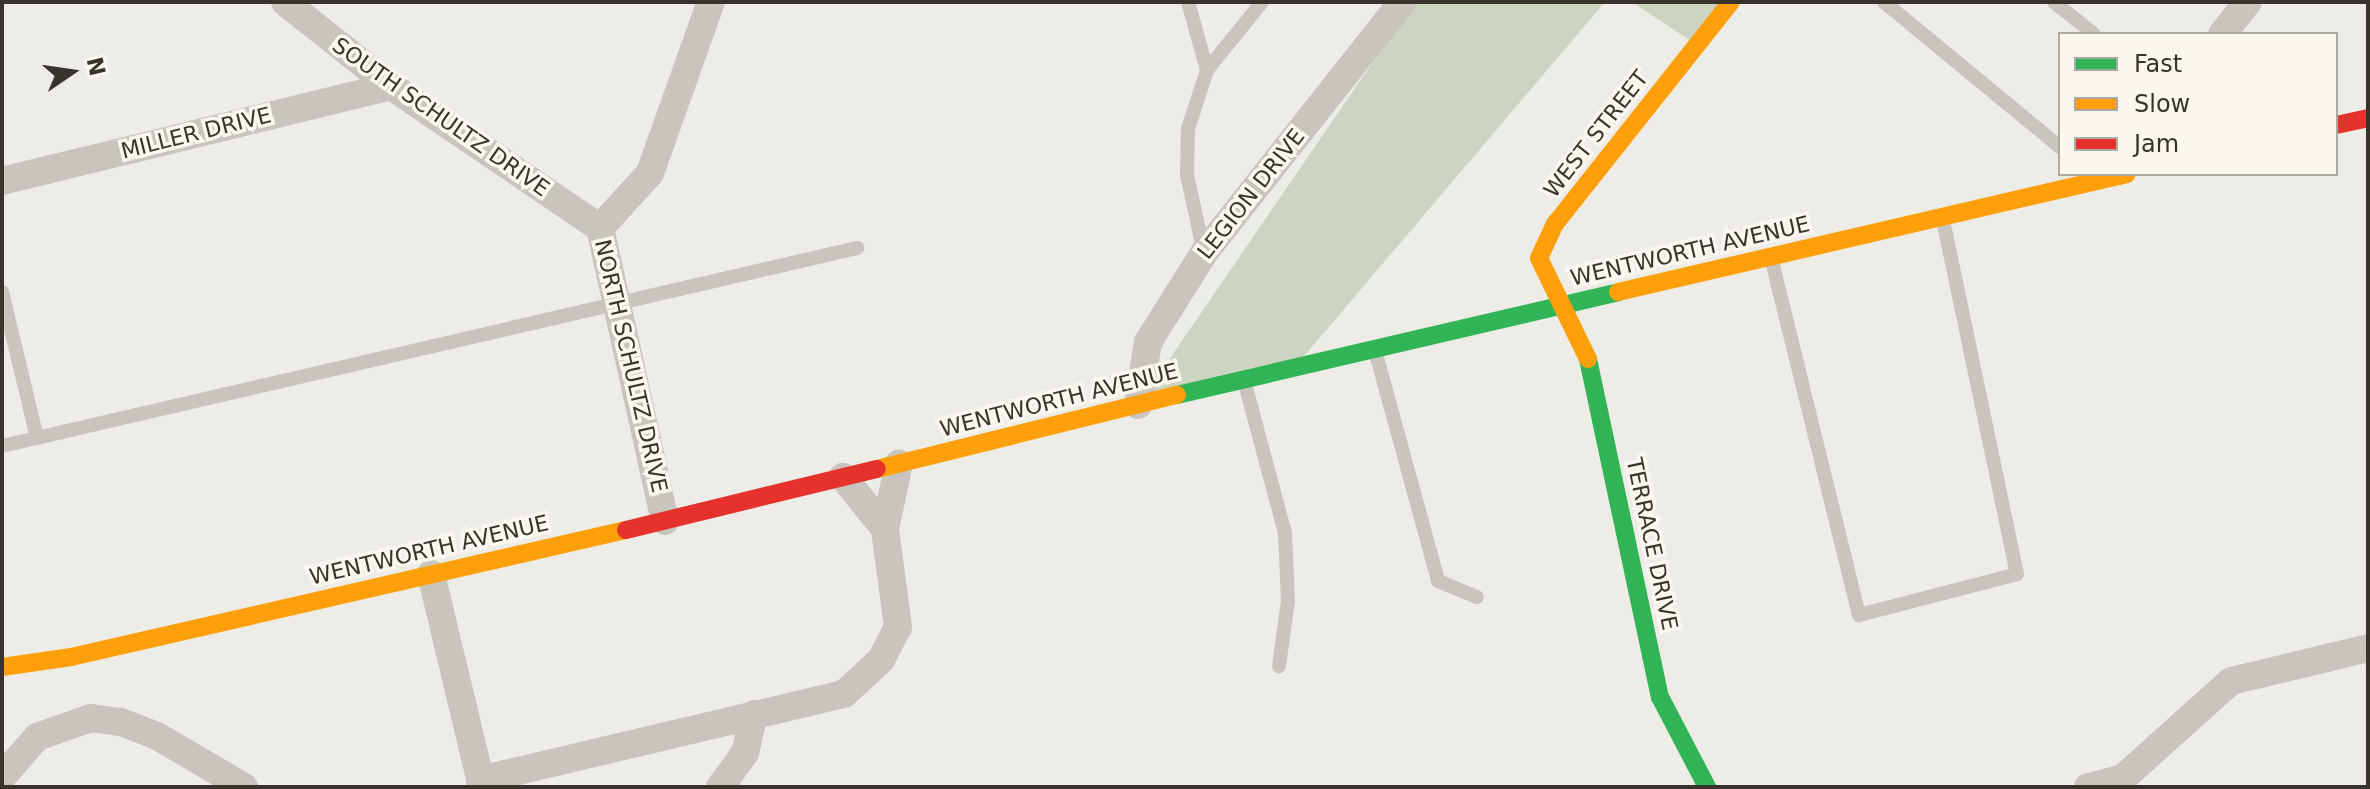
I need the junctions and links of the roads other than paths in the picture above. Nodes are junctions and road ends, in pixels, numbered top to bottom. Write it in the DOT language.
graph roads {
  1 [pos="285,2"];
  2 [pos="711,2"];
  3 [pos="1188,2"];
  4 [pos="1262,2"];
  5 [pos="1402,2"];
  6 [pos="1731,2"];
  7 [pos="1884,2"];
  8 [pos="2054,2"];
  9 [pos="2248,2"];
  10 [pos="2092,32"];
  11 [pos="2224,32"];
  12 [pos="1207,70"];
  13 [pos="391,86"];
  14 [pos="2368,118"];
  15 [pos="2338,125"];
  16 [pos="2058,145"];
  17 [pos="2110,176"];
  18 [pos="2,181"];
  19 [pos="1943,217"];
  20 [pos="600,228"];
  21 [pos="857,248"];
  22 [pos="1204,253"];
  23 [pos="1771,257"];
  24 [pos="2,292"];
  25 [pos="1562,306"];
  26 [pos="617,308"];
  27 [pos="1375,349"];
  28 [pos="1243,380"];
  29 [pos="1138,405"];
  30 [pos="37,438"];
  31 [pos="2,446"];
  32 [pos="899,463"];
  33 [pos="843,477"];
  34 [pos="665,521"];
  35 [pos="885,529"];
  36 [pos="431,574"];
  37 [pos="1477,597"];
  38 [pos="2368,648"];
  39 [pos="1279,666"];
  40 [pos="2,667"];
  41 [pos="754,714"];
  42 [pos="2,777"];
  43 [pos="481,784"];
  44 [pos="244,787"];
  45 [pos="720,787"];
  46 [pos="1707,787"];
  47 [pos="2088,787"];
  1 -- 13 [label="street, SOUTH SCHULTZ DRIVE"];
  2 -- 20 [label="street, NORTH SCHULTZ DRIVE"];
  3 -- 12 [label="lane"];
  4 -- 12 [label="lane"];
  5 -- 22 [label="street, LEGION DRIVE"];
  6 -- 25 [label="street, WEST STREET"];
  7 -- 16 [label="lane"];
  8 -- 10 [label="lane"];
  9 -- 11 [label="street"];
  12 -- 22 [label="lane"];
  13 -- 18 [label="street, MILLER DRIVE"];
  13 -- 20 [label="street, SOUTH SCHULTZ DRIVE"];
  14 -- 15 [label="street"];
  17 -- 19 [label="street, WENTWORTH AVENUE"];
  19 -- 23 [label="street, WENTWORTH AVENUE"];
  19 -- 23 [label="lane"];
  20 -- 26 [label="street, NORTH SCHULTZ DRIVE"];
  21 -- 26 [label="lane"];
  22 -- 29 [label="street, LEGION DRIVE"];
  23 -- 25 [label="street, WENTWORTH AVENUE"];
  24 -- 30 [label="lane"];
  25 -- 27 [label="street, WENTWORTH AVENUE"];
  25 -- 46 [label="street, TERRACE DRIVE"];
  26 -- 30 [label="lane"];
  26 -- 34 [label="street, NORTH SCHULTZ DRIVE"];
  27 -- 28 [label="street, WENTWORTH AVENUE"];
  27 -- 37 [label="lane"];
  28 -- 29 [label="street, WENTWORTH AVENUE"];
  28 -- 39 [label="lane"];
  29 -- 32 [label="street, WENTWORTH AVENUE"];
  30 -- 31 [label="lane"];
  32 -- 33 [label="street, WENTWORTH AVENUE"];
  32 -- 35 [label="street"];
  33 -- 34 [label="street, WENTWORTH AVENUE"];
  33 -- 35 [label="street"];
  34 -- 36 [label="street, WENTWORTH AVENUE"];
  35 -- 41 [label="street"];
  36 -- 40 [label="street, WENTWORTH AVENUE"];
  36 -- 43 [label="street"];
  38 -- 47 [label="street"];
  41 -- 43 [label="street"];
  41 -- 45 [label="street"];
  42 -- 44 [label="street"];
}
